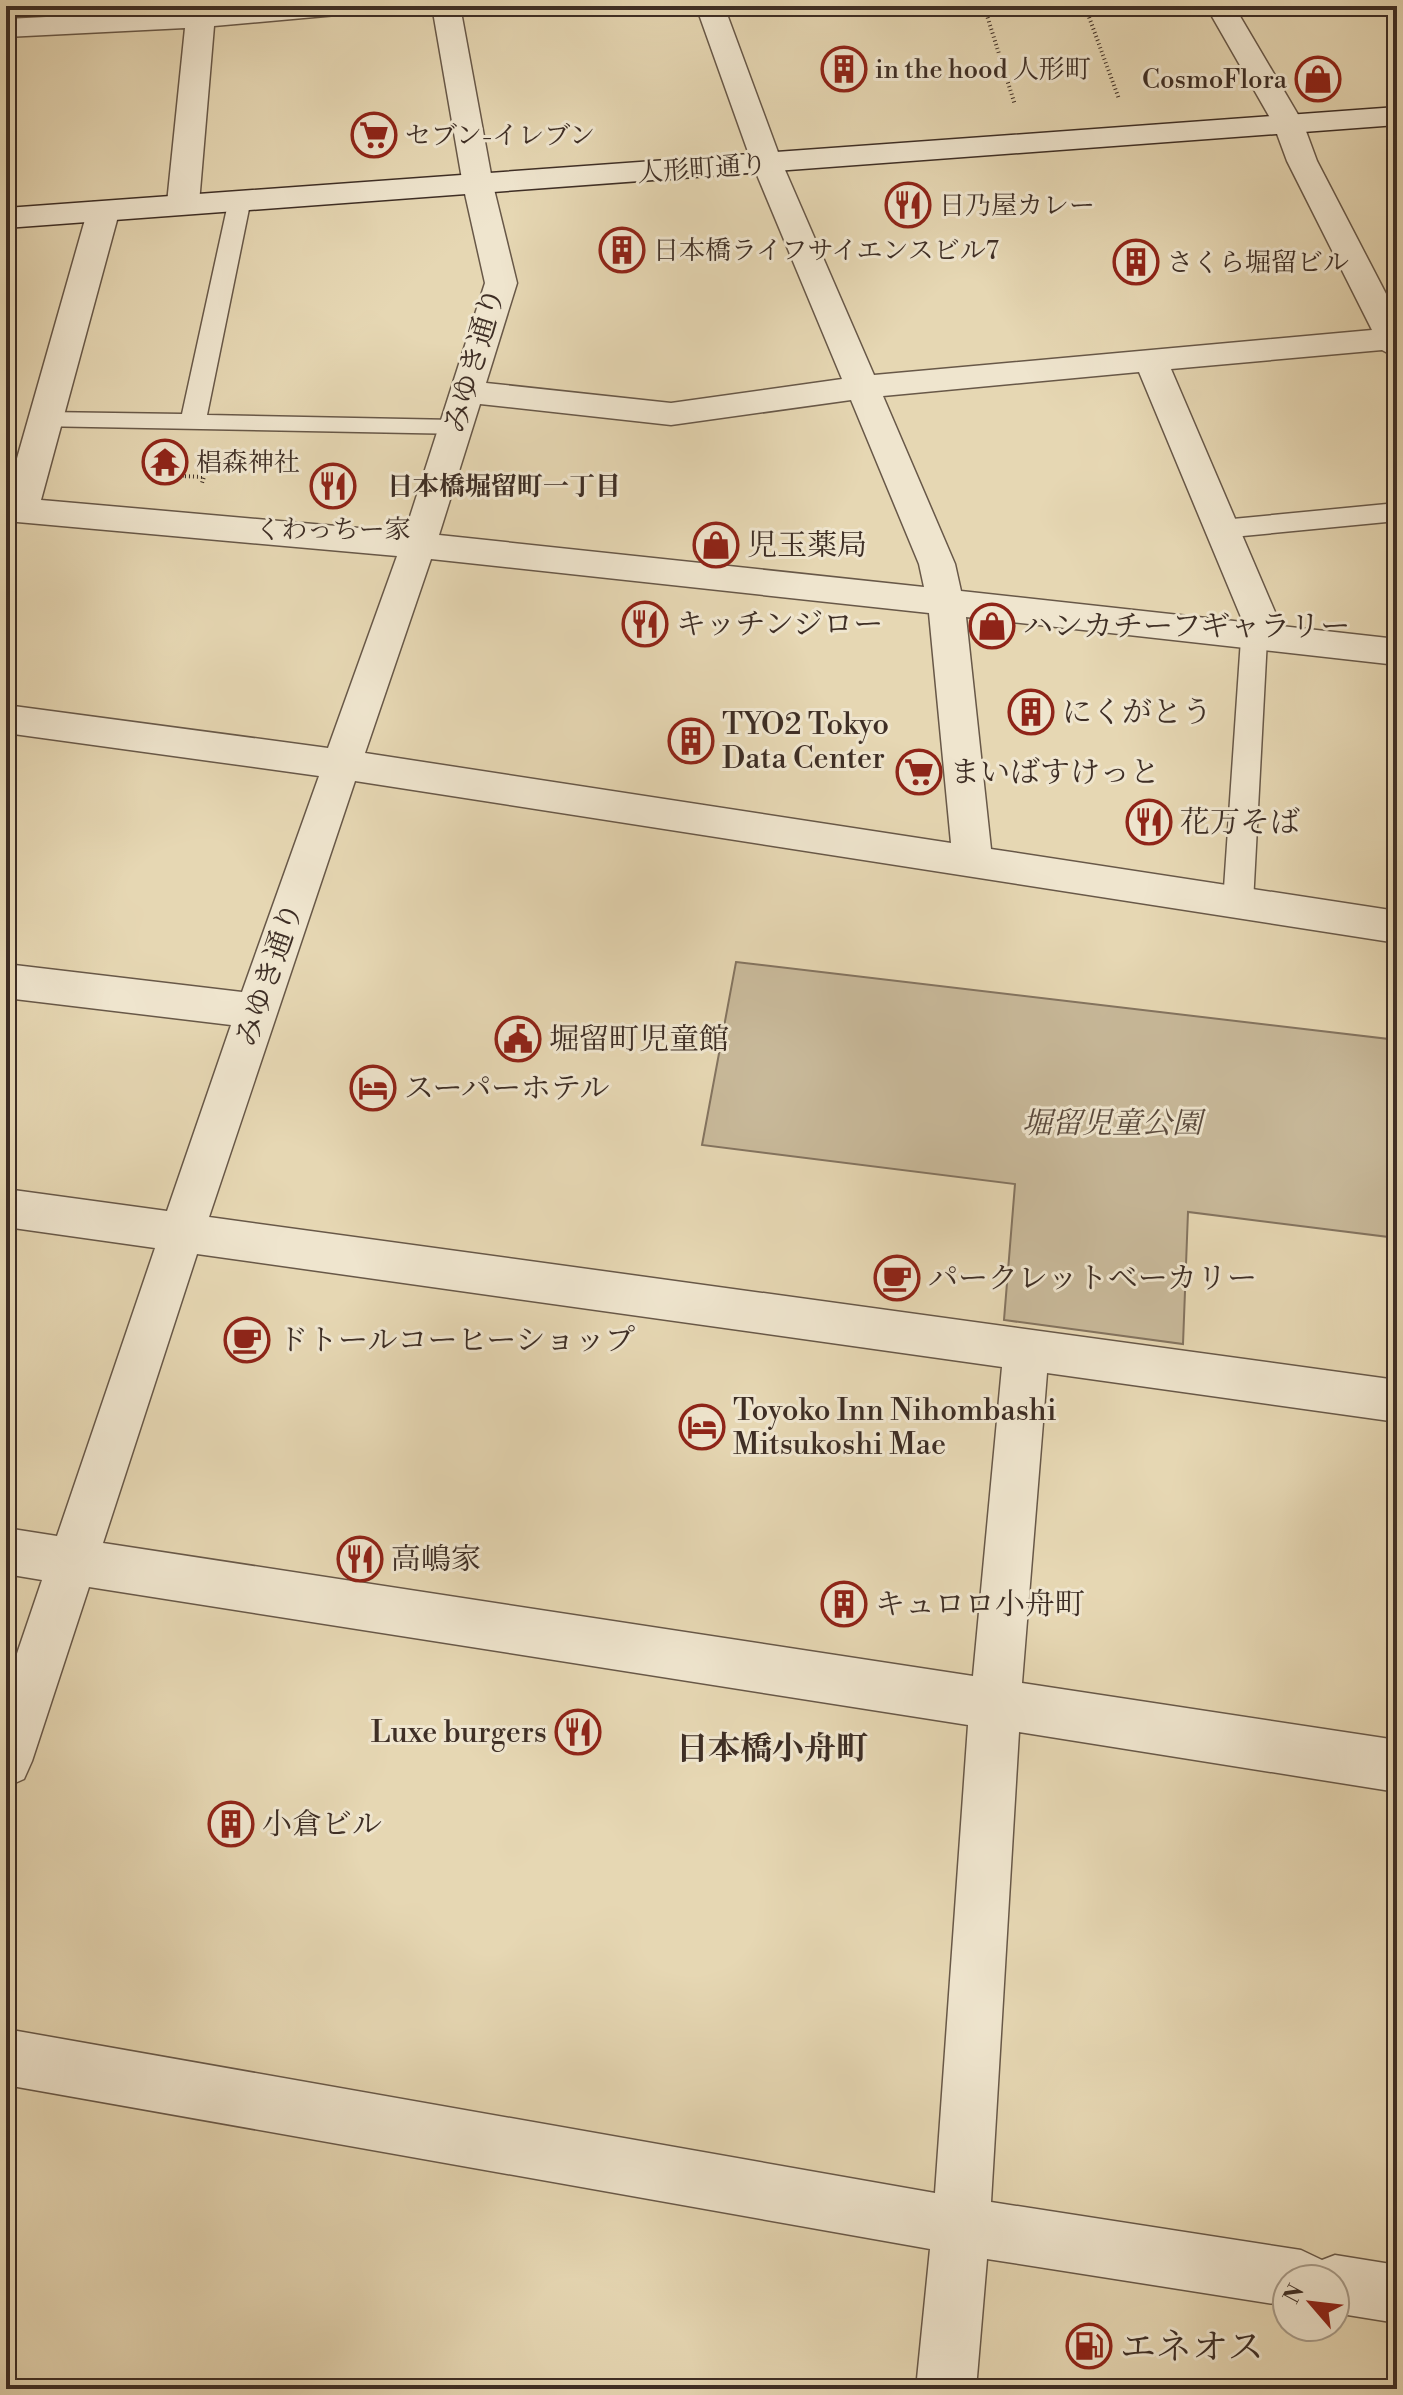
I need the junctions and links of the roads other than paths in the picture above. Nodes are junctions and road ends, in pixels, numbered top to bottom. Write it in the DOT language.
graph roads {
  1 [pos="337,6"];
  2 [pos="446,6"];
  3 [pos="710,6"];
  4 [pos="1220,6"];
  5 [pos="202,12"];
  6 [pos="6,28"];
  7 [pos="1397,116"];
  8 [pos="1288,123"];
  9 [pos="767,163"];
  10 [pos="478,185"];
  11 [pos="240,199"];
  12 [pos="183,203"];
  13 [pos="104,209"];
  14 [pos="6,218"];
  15 [pos="1395,341"];
  16 [pos="1151,361"];
  17 [pos="864,387"];
  18 [pos="460,410"];
  19 [pos="45,420"];
  20 [pos="193,422"];
  21 [pos="13,510"];
  22 [pos="1397,512"];
  23 [pos="1222,529"];
  24 [pos="418,546"];
  25 [pos="946,605"];
  26 [pos="1261,639"];
  27 [pos="1397,652"];
  28 [pos="6,719"];
  29 [pos="340,766"];
  30 [pos="973,862"];
  31 [pos="1238,903"];
  32 [pos="1397,927"];
  33 [pos="6,981"];
  34 [pos="256,1011"];
  35 [pos="6,1208"];
  36 [pos="183,1234"];
  37 [pos="1026,1352"];
  38 [pos="1397,1401"];
  39 [pos="6,1551"];
  40 [pos="73,1561"];
  41 [pos="995,1706"];
  42 [pos="6,1761"];
  43 [pos="1397,1766"];
  44 [pos="6,2057"];
  45 [pos="961,2226"];
  46 [pos="1271,2274"];
  47 [pos="1351,2287"];
  48 [pos="1397,2294"];
  49 [pos="946,2389"];
  1 -- 5 [label="street"];
  2 -- 10 [label="street, みゆき通り"];
  3 -- 9 [label="street"];
  4 -- 8 [label="street"];
  5 -- 6 [label="street"];
  5 -- 12 [label="street"];
  7 -- 8 [label="street, 人形町通り"];
  8 -- 9 [label="street, 人形町通り"];
  8 -- 15 [label="street"];
  9 -- 10 [label="street, 人形町通り"];
  9 -- 17 [label="street"];
  10 -- 11 [label="street, 人形町通り"];
  10 -- 18 [label="street, みゆき通り"];
  11 -- 12 [label="street, 人形町通り"];
  11 -- 20 [label="lane"];
  12 -- 13 [label="street, 人形町通り"];
  13 -- 14 [label="street, 人形町通り"];
  13 -- 19 [label="street"];
  15 -- 16 [label="street"];
  16 -- 17 [label="street"];
  16 -- 23 [label="street"];
  17 -- 18 [label="street"];
  17 -- 25 [label="street"];
  18 -- 20 [label="lane"];
  18 -- 24 [label="street, みゆき通り"];
  19 -- 20 [label="lane"];
  19 -- 21 [label="street"];
  21 -- 24 [label="street"];
  22 -- 23 [label="lane"];
  23 -- 26 [label="street"];
  24 -- 25 [label="street"];
  24 -- 29 [label="street, みゆき通り"];
  25 -- 26 [label="street"];
  25 -- 30 [label="street"];
  26 -- 27 [label="street"];
  26 -- 31 [label="lane"];
  28 -- 29 [label="street"];
  29 -- 30 [label="street"];
  29 -- 34 [label="street, みゆき通り"];
  30 -- 31 [label="street"];
  31 -- 32 [label="street"];
  33 -- 34 [label="street"];
  34 -- 36 [label="street, みゆき通り"];
  35 -- 36 [label="street"];
  36 -- 37 [label="street"];
  36 -- 40 [label="street, みゆき通り"];
  37 -- 38 [label="street"];
  37 -- 41 [label="street"];
  39 -- 40 [label="street"];
  40 -- 41 [label="street"];
  40 -- 42 [label="street, みゆき通り"];
  41 -- 43 [label="street"];
  41 -- 45 [label="street"];
  44 -- 45 [label="street"];
  45 -- 46 [label="street"];
  45 -- 49 [label="street"];
  47 -- 48 [label="street"];
}
